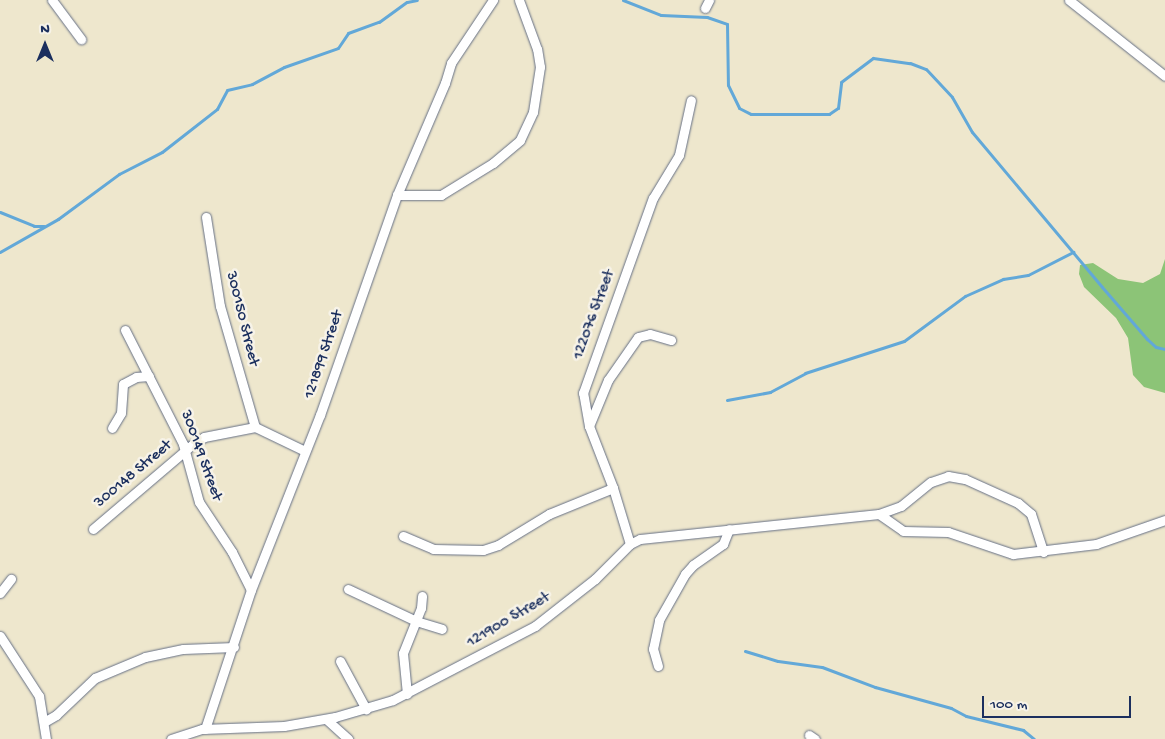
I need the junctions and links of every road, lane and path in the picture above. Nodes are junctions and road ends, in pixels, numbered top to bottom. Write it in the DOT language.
graph roads {
  1 [pos="52,0"];
  2 [pos="493,0"];
  3 [pos="519,0"];
  4 [pos="1069,0"];
  5 [pos="81,39"];
  6 [pos="1165,76"];
  7 [pos="691,100"];
  8 [pos="396,195"];
  9 [pos="206,217"];
  10 [pos="125,330"];
  11 [pos="671,340"];
  12 [pos="148,376"];
  13 [pos="589,426"];
  14 [pos="255,427"];
  15 [pos="112,428"];
  16 [pos="185,452"];
  17 [pos="305,452"];
  18 [pos="613,488"];
  19 [pos="879,514"];
  20 [pos="1165,520"];
  21 [pos="729,528"];
  22 [pos="93,529"];
  23 [pos="403,536"];
  24 [pos="630,544"];
  25 [pos="1043,552"];
  26 [pos="11,579"];
  27 [pos="348,589"];
  28 [pos="251,590"];
  29 [pos="0,593"];
  30 [pos="422,596"];
  31 [pos="416,621"];
  32 [pos="442,629"];
  33 [pos="0,636"];
  34 [pos="234,647"];
  35 [pos="340,661"];
  36 [pos="658,666"];
  37 [pos="406,694"];
  38 [pos="366,709"];
  39 [pos="326,718"];
  40 [pos="44,722"];
  41 [pos="205,729"];
  42 [pos="46,739"];
  43 [pos="171,739"];
  44 [pos="348,739"];
  1 -- 5 [label="street"];
  2 -- 8 [label="street, 121899 Street"];
  3 -- 8 [label="street"];
  4 -- 6 [label="street"];
  7 -- 13 [label="street, 122076 Street"];
  8 -- 17 [label="street, 121899 Street"];
  9 -- 14 [label="street, 300150 Street"];
  10 -- 12 [label="street, 300149 Street"];
  11 -- 13 [label="street"];
  12 -- 15 [label="street"];
  12 -- 16 [label="street, 300149 Street"];
  13 -- 18 [label="street, 122076 Street"];
  14 -- 16 [label="street, 300148 Street"];
  14 -- 17 [label="street"];
  16 -- 22 [label="street, 300148 Street"];
  16 -- 28 [label="street, 300149 Street"];
  17 -- 28 [label="street, 121899 Street"];
  18 -- 23 [label="street"];
  18 -- 24 [label="street, 122076 Street"];
  19 -- 21 [label="street"];
  19 -- 25 [label="street"];
  19 -- 25 [label="street"];
  20 -- 25 [label="street"];
  21 -- 24 [label="street"];
  21 -- 36 [label="street"];
  24 -- 37 [label="street, 121900 Street"];
  26 -- 29 [label="street"];
  27 -- 31 [label="street"];
  28 -- 34 [label="street, 121899 Street"];
  30 -- 31 [label="street"];
  31 -- 32 [label="street"];
  31 -- 37 [label="street"];
  33 -- 40 [label="street"];
  34 -- 40 [label="street"];
  34 -- 41 [label="street, 121899 Street"];
  35 -- 38 [label="street"];
  37 -- 38 [label="street, 121900 Street"];
  38 -- 39 [label="street, 121900 Street"];
  39 -- 41 [label="street, 121900 Street"];
  39 -- 44 [label="street"];
  40 -- 42 [label="street"];
  41 -- 43 [label="street, 121900 Street"];
}
